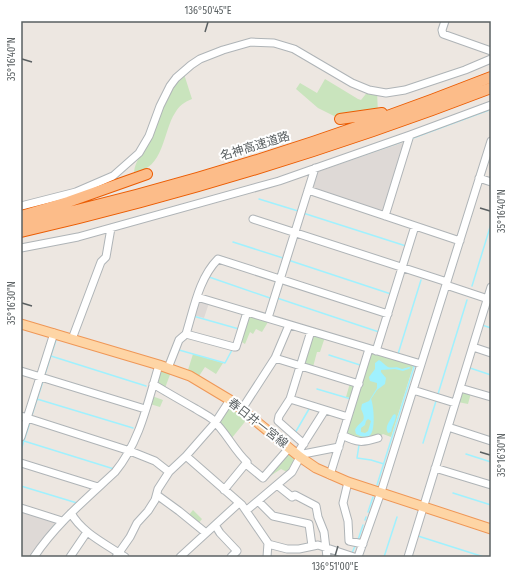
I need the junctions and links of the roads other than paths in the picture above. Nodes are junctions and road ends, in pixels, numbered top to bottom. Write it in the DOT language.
graph roads {
  1 [pos="445,21"];
  2 [pos="491,51"];
  3 [pos="491,59"];
  4 [pos="491,77"];
  5 [pos="491,88"];
  6 [pos="428,102"];
  7 [pos="491,105"];
  8 [pos="340,119"];
  9 [pos="410,135"];
  10 [pos="491,141"];
  11 [pos="315,168"];
  12 [pos="147,174"];
  13 [pos="479,178"];
  14 [pos="491,182"];
  15 [pos="308,190"];
  16 [pos="21,206"];
  17 [pos="21,216"];
  18 [pos="385,216"];
  19 [pos="253,219"];
  20 [pos="21,223"];
  21 [pos="415,226"];
  22 [pos="111,228"];
  23 [pos="21,232"];
  24 [pos="294,232"];
  25 [pos="460,241"];
  26 [pos="21,248"];
  27 [pos="402,267"];
  28 [pos="280,279"];
  29 [pos="446,284"];
  30 [pos="491,287"];
  31 [pos="197,297"];
  32 [pos="489,299"];
  33 [pos="247,312"];
  34 [pos="388,314"];
  35 [pos="268,318"];
  36 [pos="21,324"];
  37 [pos="289,325"];
  38 [pos="311,331"];
  39 [pos="54,333"];
  40 [pos="186,334"];
  41 [pos="72,339"];
  42 [pos="472,347"];
  43 [pos="373,350"];
  44 [pos="491,353"];
  45 [pos="275,358"];
  46 [pos="422,364"];
  47 [pos="164,366"];
  48 [pos="300,366"];
  49 [pos="21,371"];
  50 [pos="40,377"];
  51 [pos="153,384"];
  52 [pos="358,384"];
  53 [pos="460,388"];
  54 [pos="413,390"];
  55 [pos="491,397"];
  56 [pos="290,399"];
  57 [pos="230,400"];
  58 [pos="455,403"];
  59 [pos="145,409"];
  60 [pos="242,409"];
  61 [pos="325,410"];
  62 [pos="24,417"];
  63 [pos="348,417"];
  64 [pos="215,423"];
  65 [pos="448,427"];
  66 [pos="342,435"];
  67 [pos="21,437"];
  68 [pos="378,438"];
  69 [pos="491,441"];
  70 [pos="304,444"];
  71 [pos="339,447"];
  72 [pos="289,448"];
  73 [pos="130,451"];
  74 [pos="298,455"];
  75 [pos="186,456"];
  76 [pos="21,463"];
  77 [pos="246,464"];
  78 [pos="435,468"];
  79 [pos="169,472"];
  80 [pos="330,474"];
  81 [pos="348,482"];
  82 [pos="277,485"];
  83 [pos="491,485"];
  84 [pos="98,487"];
  85 [pos="224,490"];
  86 [pos="381,492"];
  87 [pos="157,495"];
  88 [pos="258,501"];
  89 [pos="238,503"];
  90 [pos="423,506"];
  91 [pos="21,508"];
  92 [pos="247,510"];
  93 [pos="71,513"];
  94 [pos="62,521"];
  95 [pos="215,525"];
  96 [pos="491,529"];
  97 [pos="86,532"];
  98 [pos="206,533"];
  99 [pos="268,544"];
  100 [pos="363,544"];
  101 [pos="312,546"];
  102 [pos="326,547"];
  103 [pos="120,556"];
  104 [pos="34,557"];
  105 [pos="70,557"];
  106 [pos="180,557"];
  107 [pos="231,557"];
  108 [pos="266,557"];
  109 [pos="327,557"];
  110 [pos="354,557"];
  111 [pos="358,557"];
  112 [pos="408,557"];
  1 -- 2 [label="street"];
  3 -- 16 [label="street"];
  4 -- 6 [label="highway, 名神高速道路"];
  5 -- 23 [label="highway, 名神高速道路"];
  6 -- 8 [label="highway"];
  6 -- 20 [label="highway, 名神高速道路"];
  7 -- 9 [label="street"];
  9 -- 11 [label="street"];
  9 -- 18 [label="street"];
  10 -- 13 [label="street"];
  11 -- 15 [label="street"];
  11 -- 22 [label="street"];
  12 -- 17 [label="highway"];
  13 -- 14 [label="street"];
  13 -- 25 [label="street"];
  15 -- 18 [label="street"];
  15 -- 24 [label="street"];
  18 -- 21 [label="street"];
  19 -- 24 [label="street"];
  21 -- 25 [label="street"];
  21 -- 27 [label="street"];
  22 -- 26 [label="street"];
  22 -- 41 [label="street"];
  24 -- 27 [label="street"];
  24 -- 28 [label="street"];
  25 -- 29 [label="street"];
  27 -- 29 [label="street"];
  27 -- 34 [label="street"];
  28 -- 31 [label="street"];
  28 -- 34 [label="street"];
  28 -- 35 [label="street"];
  29 -- 32 [label="street"];
  29 -- 46 [label="street"];
  30 -- 32 [label="street"];
  31 -- 33 [label="street"];
  31 -- 40 [label="street"];
  32 -- 42 [label="street"];
  33 -- 35 [label="street"];
  33 -- 40 [label="street"];
  34 -- 43 [label="street"];
  35 -- 37 [label="street"];
  36 -- 39 [label="main road, 春日井一宮線"];
  37 -- 38 [label="street"];
  37 -- 45 [label="street"];
  38 -- 43 [label="street"];
  38 -- 48 [label="street"];
  39 -- 41 [label="main road, 春日井一宮線"];
  39 -- 50 [label="street"];
  40 -- 47 [label="street"];
  41 -- 47 [label="main road, 春日井一宮線"];
  42 -- 44 [label="street"];
  42 -- 53 [label="street"];
  43 -- 46 [label="street"];
  43 -- 52 [label="street"];
  45 -- 48 [label="street"];
  45 -- 60 [label="street"];
  46 -- 54 [label="street"];
  47 -- 51 [label="street"];
  47 -- 57 [label="main road, 春日井一宮線"];
  48 -- 52 [label="street"];
  48 -- 56 [label="street"];
  49 -- 50 [label="street"];
  50 -- 59 [label="street"];
  50 -- 62 [label="street"];
  51 -- 59 [label="street"];
  51 -- 64 [label="street"];
  52 -- 63 [label="street"];
  53 -- 55 [label="street"];
  53 -- 58 [label="street"];
  54 -- 58 [label="street"];
  54 -- 86 [label="street"];
  56 -- 61 [label="street"];
  56 -- 70 [label="street"];
  57 -- 60 [label="main road, 春日井一宮線"];
  57 -- 64 [label="street"];
  58 -- 65 [label="street"];
  59 -- 73 [label="street"];
  60 -- 72 [label="main road, 春日井一宮線"];
  61 -- 63 [label="street"];
  61 -- 70 [label="street"];
  62 -- 67 [label="street"];
  62 -- 73 [label="street"];
  63 -- 66 [label="street"];
  64 -- 75 [label="street"];
  64 -- 77 [label="street"];
  65 -- 69 [label="street"];
  65 -- 78 [label="street"];
  66 -- 68 [label="street"];
  66 -- 71 [label="street"];
  70 -- 74 [label="street"];
  71 -- 74 [label="street"];
  71 -- 80 [label="street"];
  72 -- 74 [label="main road, 春日井一宮線"];
  72 -- 77 [label="street"];
  73 -- 79 [label="street"];
  73 -- 84 [label="street"];
  74 -- 80 [label="main road, 春日井一宮線"];
  74 -- 82 [label="street"];
  75 -- 79 [label="street"];
  75 -- 85 [label="street"];
  76 -- 84 [label="street"];
  77 -- 85 [label="street"];
  78 -- 83 [label="street"];
  78 -- 90 [label="street"];
  79 -- 87 [label="street"];
  80 -- 81 [label="main road, 春日井一宮線"];
  81 -- 86 [label="main road, 春日井一宮線"];
  81 -- 100 [label="street"];
  82 -- 88 [label="street"];
  82 -- 102 [label="street"];
  84 -- 93 [label="street"];
  85 -- 89 [label="street"];
  86 -- 90 [label="main road, 春日井一宮線"];
  86 -- 100 [label="street"];
  87 -- 98 [label="street"];
  87 -- 103 [label="street"];
  88 -- 92 [label="street"];
  88 -- 101 [label="street"];
  89 -- 92 [label="street"];
  89 -- 95 [label="street"];
  90 -- 96 [label="main road, 春日井一宮線"];
  90 -- 112 [label="street"];
  91 -- 94 [label="street"];
  92 -- 99 [label="street"];
  93 -- 94 [label="street"];
  93 -- 97 [label="street"];
  94 -- 104 [label="street"];
  95 -- 98 [label="street"];
  95 -- 107 [label="street"];
  97 -- 103 [label="street"];
  97 -- 105 [label="street"];
  98 -- 106 [label="street"];
  99 -- 101 [label="street"];
  99 -- 108 [label="street"];
  100 -- 111 [label="street"];
  101 -- 102 [label="street"];
  102 -- 109 [label="street"];
  102 -- 110 [label="street"];
}
